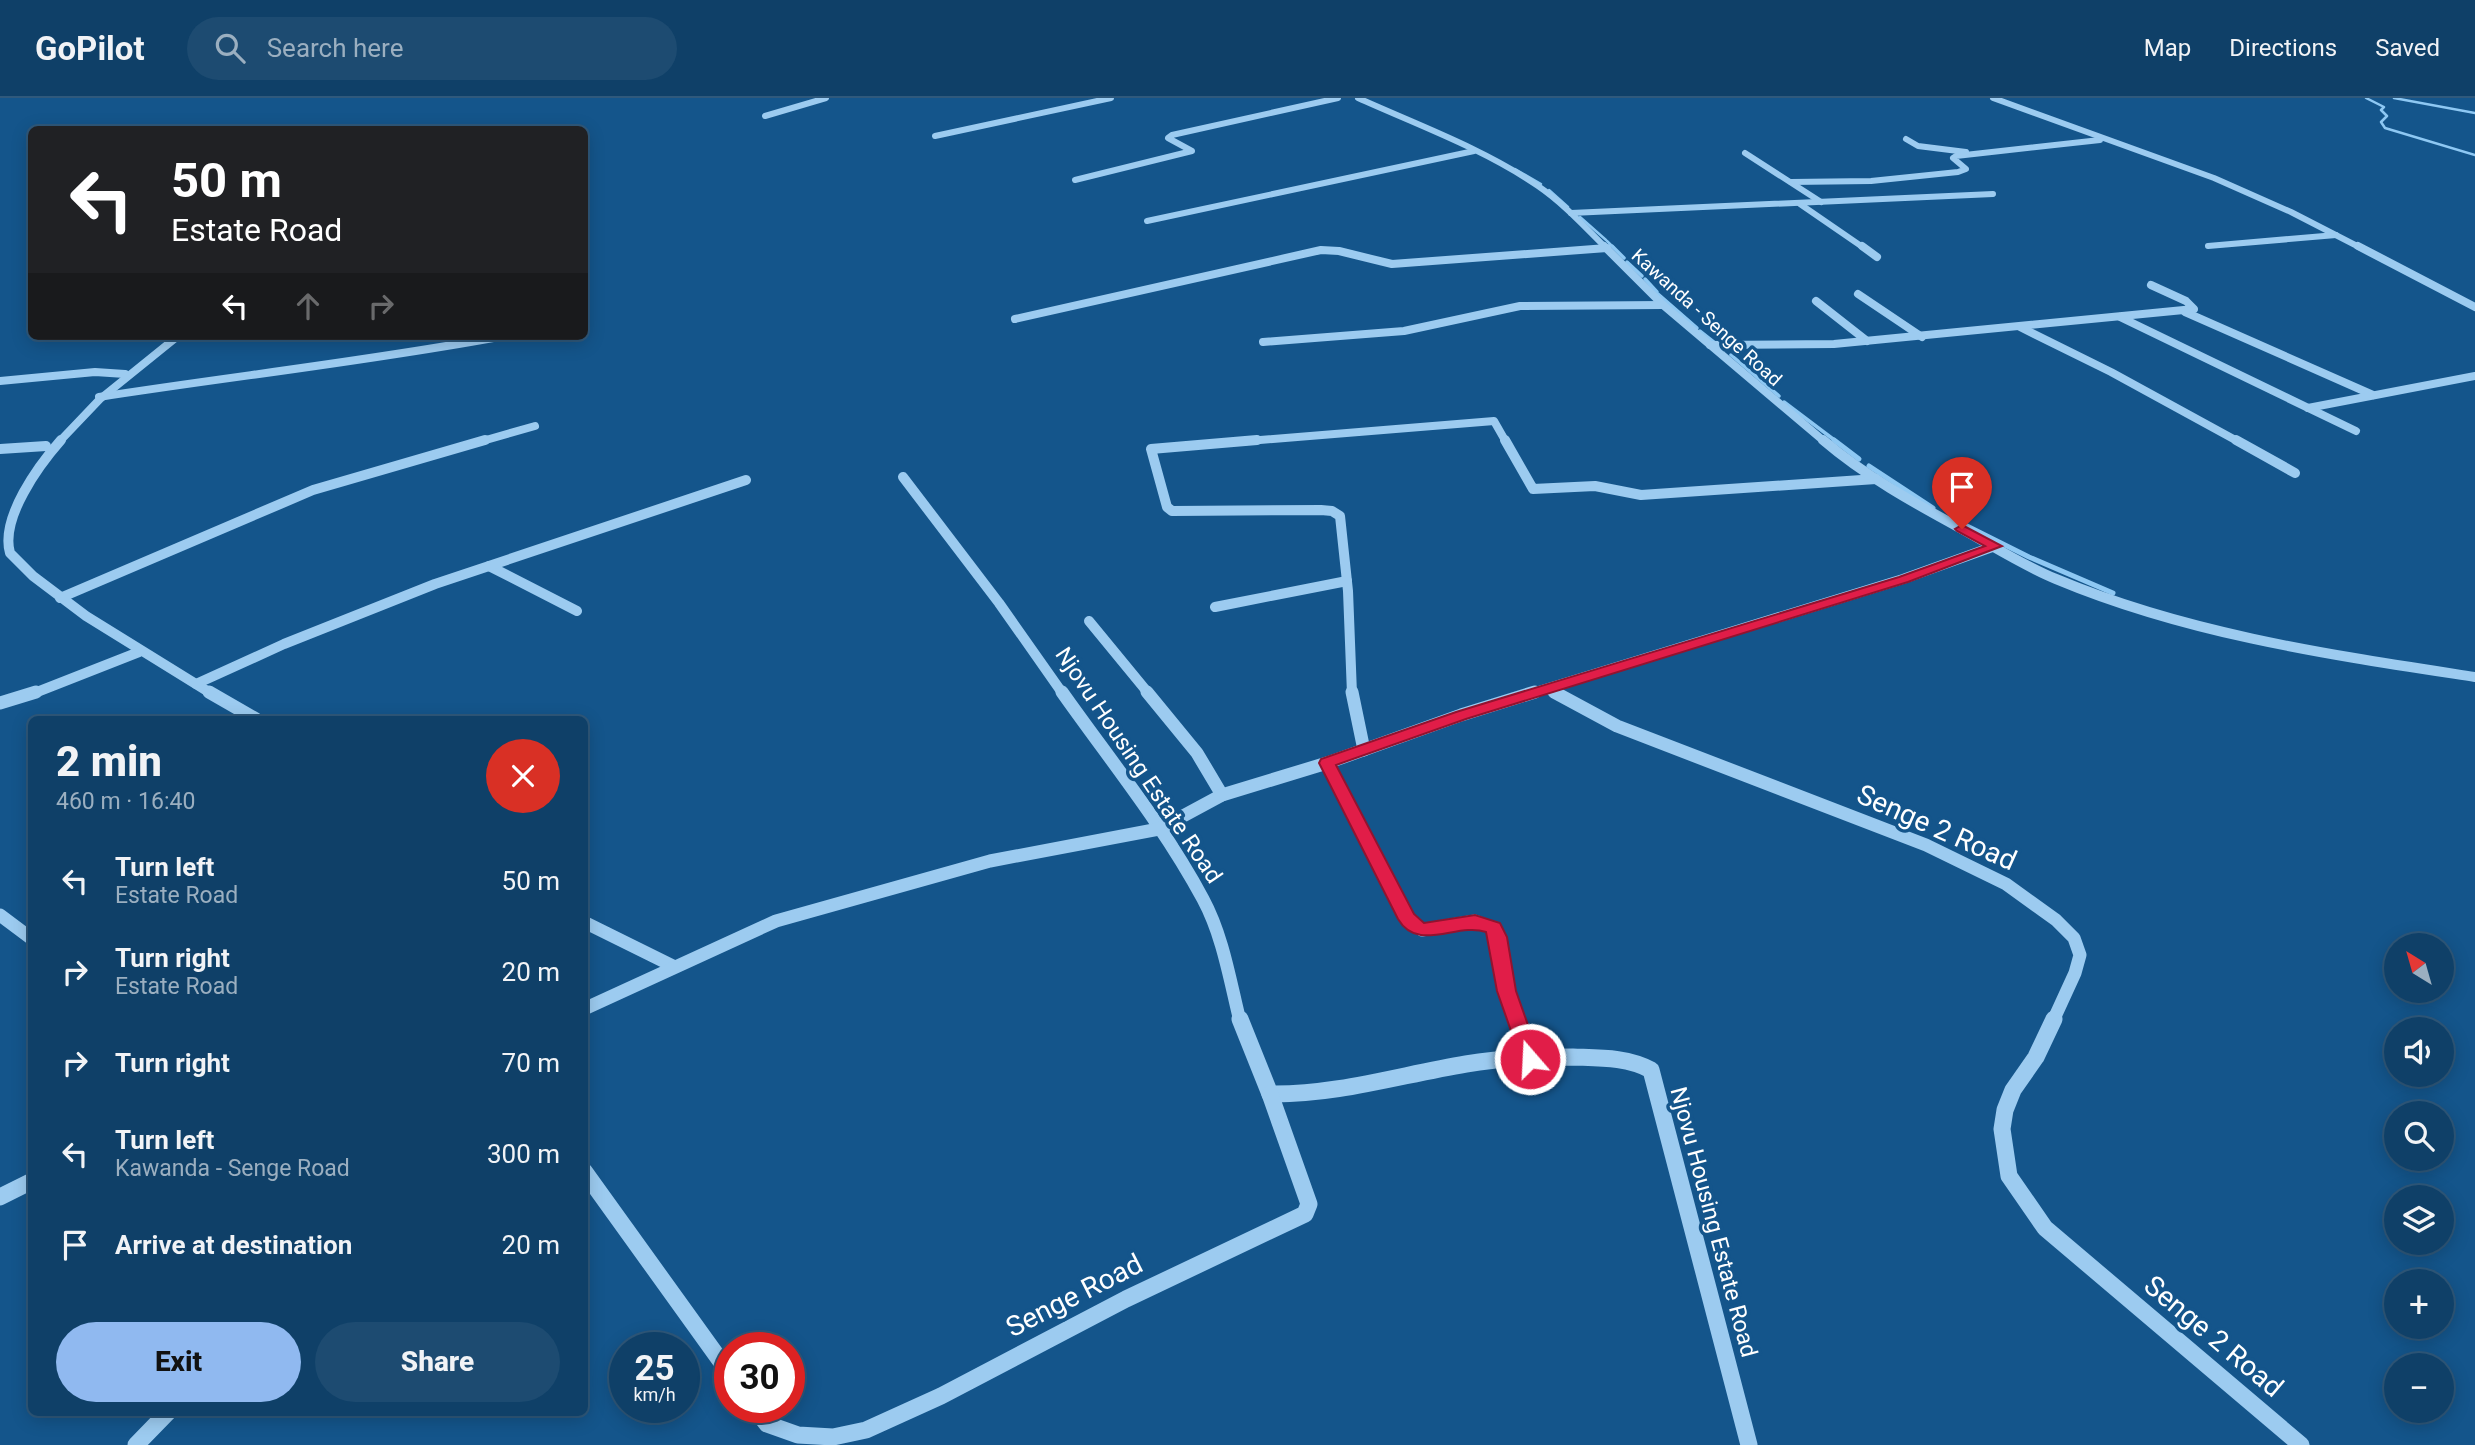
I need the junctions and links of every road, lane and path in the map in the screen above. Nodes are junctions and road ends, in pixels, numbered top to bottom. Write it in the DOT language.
graph roads {
  1 [pos="826,98"];
  2 [pos="1111,98"];
  3 [pos="1338,98"];
  4 [pos="1358,98"];
  5 [pos="1993,98"];
  6 [pos="765,116"];
  7 [pos="935,136"];
  8 [pos="1906,139"];
  9 [pos="2104,139"];
  10 [pos="1474,151"];
  11 [pos="1745,153"];
  12 [pos="1969,154"];
  13 [pos="1074,180"];
  14 [pos="1791,182"];
  15 [pos="1993,194"];
  16 [pos="1821,202"];
  17 [pos="1800,203"];
  18 [pos="1571,213"];
  19 [pos="1147,221"];
  20 [pos="2339,234"];
  21 [pos="2208,246"];
  22 [pos="1607,248"];
  23 [pos="1877,257"];
  24 [pos="2151,285"];
  25 [pos="1858,293"];
  26 [pos="1816,301"];
  27 [pos="1663,305"];
  28 [pos="2475,307"];
  29 [pos="2185,312"];
  30 [pos="2120,317"];
  31 [pos="1015,320"];
  32 [pos="2020,327"];
  33 [pos="1922,337"];
  34 [pos="172,340"];
  35 [pos="483,340"];
  36 [pos="1867,341"];
  37 [pos="1263,342"];
  38 [pos="1710,345"];
  39 [pos="125,374"];
  40 [pos="2475,376"];
  41 [pos="0,381"];
  42 [pos="2373,395"];
  43 [pos="99,397"];
  44 [pos="2308,408"];
  45 [pos="535,426"];
  46 [pos="2356,431"];
  47 [pos="46,446"];
  48 [pos="0,449"];
  49 [pos="2295,473"];
  50 [pos="903,477"];
  51 [pos="746,480"];
  52 [pos="1876,480"];
  53 [pos="1995,546"];
  54 [pos="489,566"];
  55 [pos="1347,581"];
  56 [pos="60,598"];
  57 [pos="1215,607"];
  58 [pos="577,611"];
  59 [pos="1088,621"];
  60 [pos="139,652"];
  61 [pos="2475,677"];
  62 [pos="196,684"];
  63 [pos="1550,690"];
  64 [pos="0,703"];
  65 [pos="251,716"];
  66 [pos="1364,750"];
  67 [pos="1327,763"];
  68 [pos="1222,794"];
  69 [pos="1159,829"];
  70 [pos="0,915"];
  71 [pos="588,924"];
  72 [pos="28,936"];
  73 [pos="673,966"];
  74 [pos="588,1007"];
  75 [pos="1530,1059"];
  76 [pos="1270,1094"];
  77 [pos="588,1177"];
  78 [pos="28,1183"];
  79 [pos="0,1197"];
  80 [pos="714,1352"];
  81 [pos="164,1416"];
  82 [pos="766,1423"];
  83 [pos="136,1445"];
  84 [pos="1749,1445"];
  85 [pos="2301,1445"];
  1 -- 6 [label="street"];
  2 -- 7 [label="street"];
  3 -- 13 [label="street"];
  4 -- 10 [label="street, Kawanda - Senge Road"];
  5 -- 9 [label="street"];
  8 -- 12 [label="street"];
  9 -- 12 [label="street"];
  9 -- 20 [label="street"];
  10 -- 18 [label="street, Kawanda - Senge Road"];
  10 -- 19 [label="street"];
  11 -- 14 [label="street"];
  12 -- 14 [label="street"];
  14 -- 16 [label="street"];
  15 -- 16 [label="street"];
  16 -- 17 [label="street"];
  17 -- 18 [label="street"];
  17 -- 23 [label="street"];
  18 -- 22 [label="street, Kawanda - Senge Road"];
  20 -- 21 [label="street"];
  20 -- 28 [label="street"];
  22 -- 27 [label="street, Kawanda - Senge Road"];
  22 -- 31 [label="street"];
  24 -- 29 [label="street"];
  25 -- 33 [label="street"];
  26 -- 36 [label="street"];
  27 -- 37 [label="street"];
  27 -- 38 [label="street, Kawanda - Senge Road"];
  29 -- 30 [label="street"];
  29 -- 42 [label="street"];
  30 -- 32 [label="street"];
  30 -- 44 [label="street"];
  32 -- 33 [label="street"];
  32 -- 49 [label="street"];
  33 -- 36 [label="street"];
  34 -- 39 [label="street"];
  35 -- 43 [label="street"];
  36 -- 38 [label="street"];
  38 -- 52 [label="street, Kawanda - Senge Road"];
  39 -- 41 [label="street"];
  39 -- 43 [label="street"];
  40 -- 42 [label="street"];
  42 -- 44 [label="street"];
  43 -- 47 [label="street"];
  44 -- 46 [label="street"];
  45 -- 56 [label="street"];
  47 -- 48 [label="street"];
  47 -- 56 [label="street"];
  50 -- 69 [label="street, Njovu Housing Estate Road"];
  51 -- 54 [label="street"];
  52 -- 53 [label="street, Kawanda - Senge Road"];
  52 -- 55 [label="street"];
  53 -- 61 [label="street, Kawanda - Senge Road"];
  53 -- 63 [label="street"];
  54 -- 58 [label="street"];
  54 -- 62 [label="street"];
  55 -- 57 [label="street"];
  55 -- 66 [label="street"];
  56 -- 60 [label="street"];
  59 -- 68 [label="street"];
  60 -- 62 [label="street"];
  60 -- 64 [label="street"];
  62 -- 65 [label="street"];
  63 -- 66 [label="street"];
  63 -- 85 [label="street, Senge 2 Road"];
  66 -- 67 [label="street"];
  67 -- 68 [label="street"];
  67 -- 75 [label="street"];
  68 -- 69 [label="street"];
  69 -- 73 [label="street"];
  69 -- 76 [label="street, Njovu Housing Estate Road"];
  70 -- 72 [label="street"];
  71 -- 73 [label="street"];
  73 -- 74 [label="street"];
  75 -- 76 [label="street, Njovu Housing Estate Road"];
  75 -- 84 [label="street, Njovu Housing Estate Road"];
  76 -- 82 [label="street, Senge Road"];
  77 -- 80 [label="street"];
  78 -- 79 [label="street"];
  81 -- 83 [label="street"];
}
